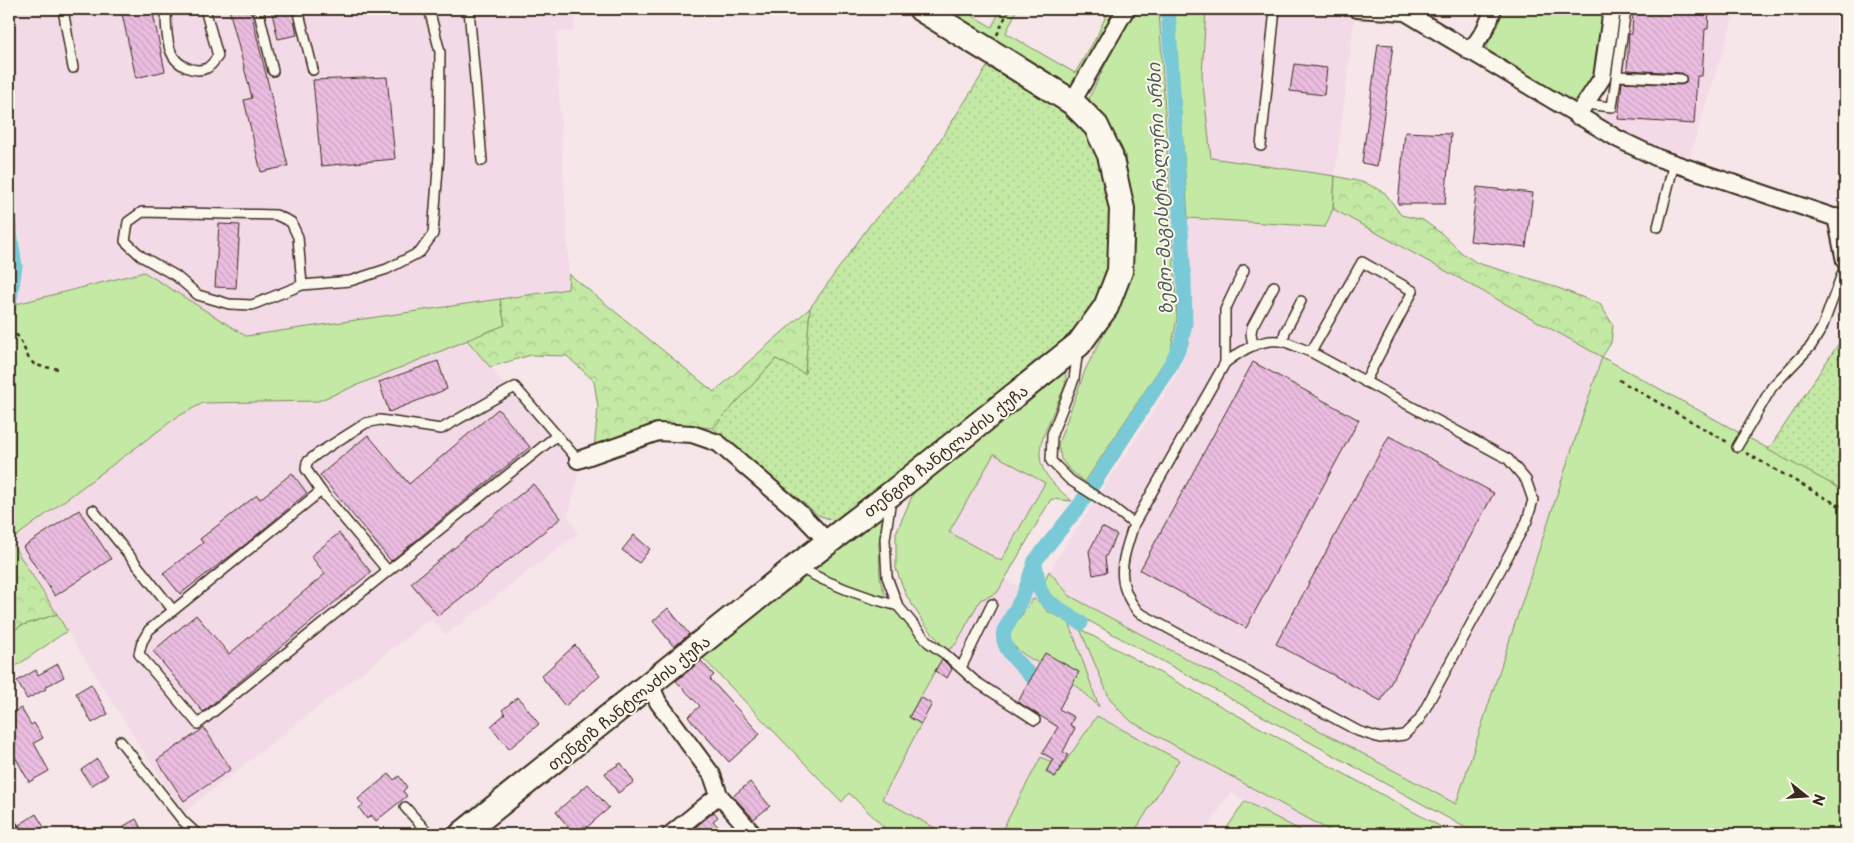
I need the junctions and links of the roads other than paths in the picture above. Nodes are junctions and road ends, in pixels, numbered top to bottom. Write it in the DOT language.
graph roads {
  1 [pos="63,9"];
  2 [pos="167,9"];
  3 [pos="205,9"];
  4 [pos="258,9"];
  5 [pos="298,9"];
  6 [pos="429,9"];
  7 [pos="469,9"];
  8 [pos="921,9"];
  9 [pos="1126,9"];
  10 [pos="1274,9"];
  11 [pos="1357,9"];
  12 [pos="1493,9"];
  13 [pos="1612,9"];
  14 [pos="1626,9"];
  15 [pos="1406,11"];
  16 [pos="1469,51"];
  17 [pos="73,68"];
  18 [pos="313,70"];
  19 [pos="273,71"];
  20 [pos="1617,76"];
  21 [pos="1681,79"];
  22 [pos="1072,102"];
  23 [pos="1581,110"];
  24 [pos="1261,146"];
  25 [pos="482,161"];
  26 [pos="1674,163"];
  27 [pos="1840,219"];
  28 [pos="1658,227"];
  29 [pos="1845,261"];
  30 [pos="1845,266"];
  31 [pos="1244,270"];
  32 [pos="302,285"];
  33 [pos="1274,286"];
  34 [pos="1301,301"];
  35 [pos="1284,342"];
  36 [pos="1079,344"];
  37 [pos="1254,346"];
  38 [pos="1311,352"];
  39 [pos="1225,363"];
  40 [pos="1365,382"];
  41 [pos="556,436"];
  42 [pos="1737,447"];
  43 [pos="578,460"];
  44 [pos="321,491"];
  45 [pos="892,493"];
  46 [pos="92,510"];
  47 [pos="1134,524"];
  48 [pos="828,542"];
  49 [pos="797,566"];
  50 [pos="388,571"];
  51 [pos="992,604"];
  52 [pos="898,606"];
  53 [pos="173,610"];
  54 [pos="960,668"];
  55 [pos="650,684"];
  56 [pos="1035,720"];
  57 [pos="120,741"];
  58 [pos="719,796"];
  59 [pos="405,807"];
  60 [pos="9,828"];
  61 [pos="12,834"];
  62 [pos="197,834"];
  63 [pos="429,834"];
  64 [pos="462,834"];
  65 [pos="671,834"];
  66 [pos="753,834"];
  1 -- 17 [label="lane"];
  2 -- 3 [label="lane"];
  4 -- 19 [label="lane"];
  5 -- 18 [label="lane"];
  6 -- 32 [label="lane"];
  7 -- 25 [label="lane"];
  8 -- 22 [label="street, თენგიზ ჩანტლაძის ქუჩა"];
  9 -- 22 [label="street"];
  10 -- 24 [label="lane"];
  11 -- 15 [label="street"];
  12 -- 16 [label="street"];
  13 -- 23 [label="street"];
  14 -- 20 [label="lane"];
  15 -- 16 [label="street"];
  16 -- 23 [label="street"];
  20 -- 21 [label="lane"];
  20 -- 23 [label="lane"];
  22 -- 36 [label="street, თენგიზ ჩანტლაძის ქუჩა"];
  23 -- 26 [label="street"];
  26 -- 27 [label="street"];
  26 -- 28 [label="lane"];
  27 -- 29 [label="street"];
  30 -- 42 [label="lane"];
  31 -- 39 [label="lane"];
  32 -- 32 [label="lane"];
  33 -- 37 [label="lane"];
  34 -- 35 [label="lane"];
  35 -- 37 [label="lane"];
  35 -- 38 [label="lane"];
  36 -- 45 [label="street, თენგიზ ჩანტლაძის ქუჩა"];
  36 -- 47 [label="lane"];
  37 -- 39 [label="lane"];
  38 -- 40 [label="lane"];
  38 -- 40 [label="lane"];
  39 -- 47 [label="lane"];
  40 -- 47 [label="lane"];
  41 -- 43 [label="lane"];
  41 -- 44 [label="lane"];
  41 -- 50 [label="lane"];
  43 -- 48 [label="street"];
  44 -- 50 [label="lane"];
  44 -- 53 [label="lane"];
  45 -- 48 [label="street, თენგიზ ჩანტლაძის ქუჩა"];
  45 -- 52 [label="lane"];
  46 -- 53 [label="lane"];
  48 -- 49 [label="street, თენგიზ ჩანტლაძის ქუჩა"];
  49 -- 52 [label="lane"];
  49 -- 55 [label="street, თენგიზ ჩანტლაძის ქუჩა"];
  50 -- 53 [label="lane"];
  51 -- 54 [label="lane"];
  52 -- 54 [label="lane"];
  54 -- 56 [label="lane"];
  55 -- 58 [label="street"];
  55 -- 64 [label="street, თენგიზ ჩანტლაძის ქუჩა"];
  57 -- 62 [label="lane"];
  58 -- 65 [label="street"];
  58 -- 66 [label="street"];
  59 -- 63 [label="lane"];
  60 -- 61 [label="street"];
}
